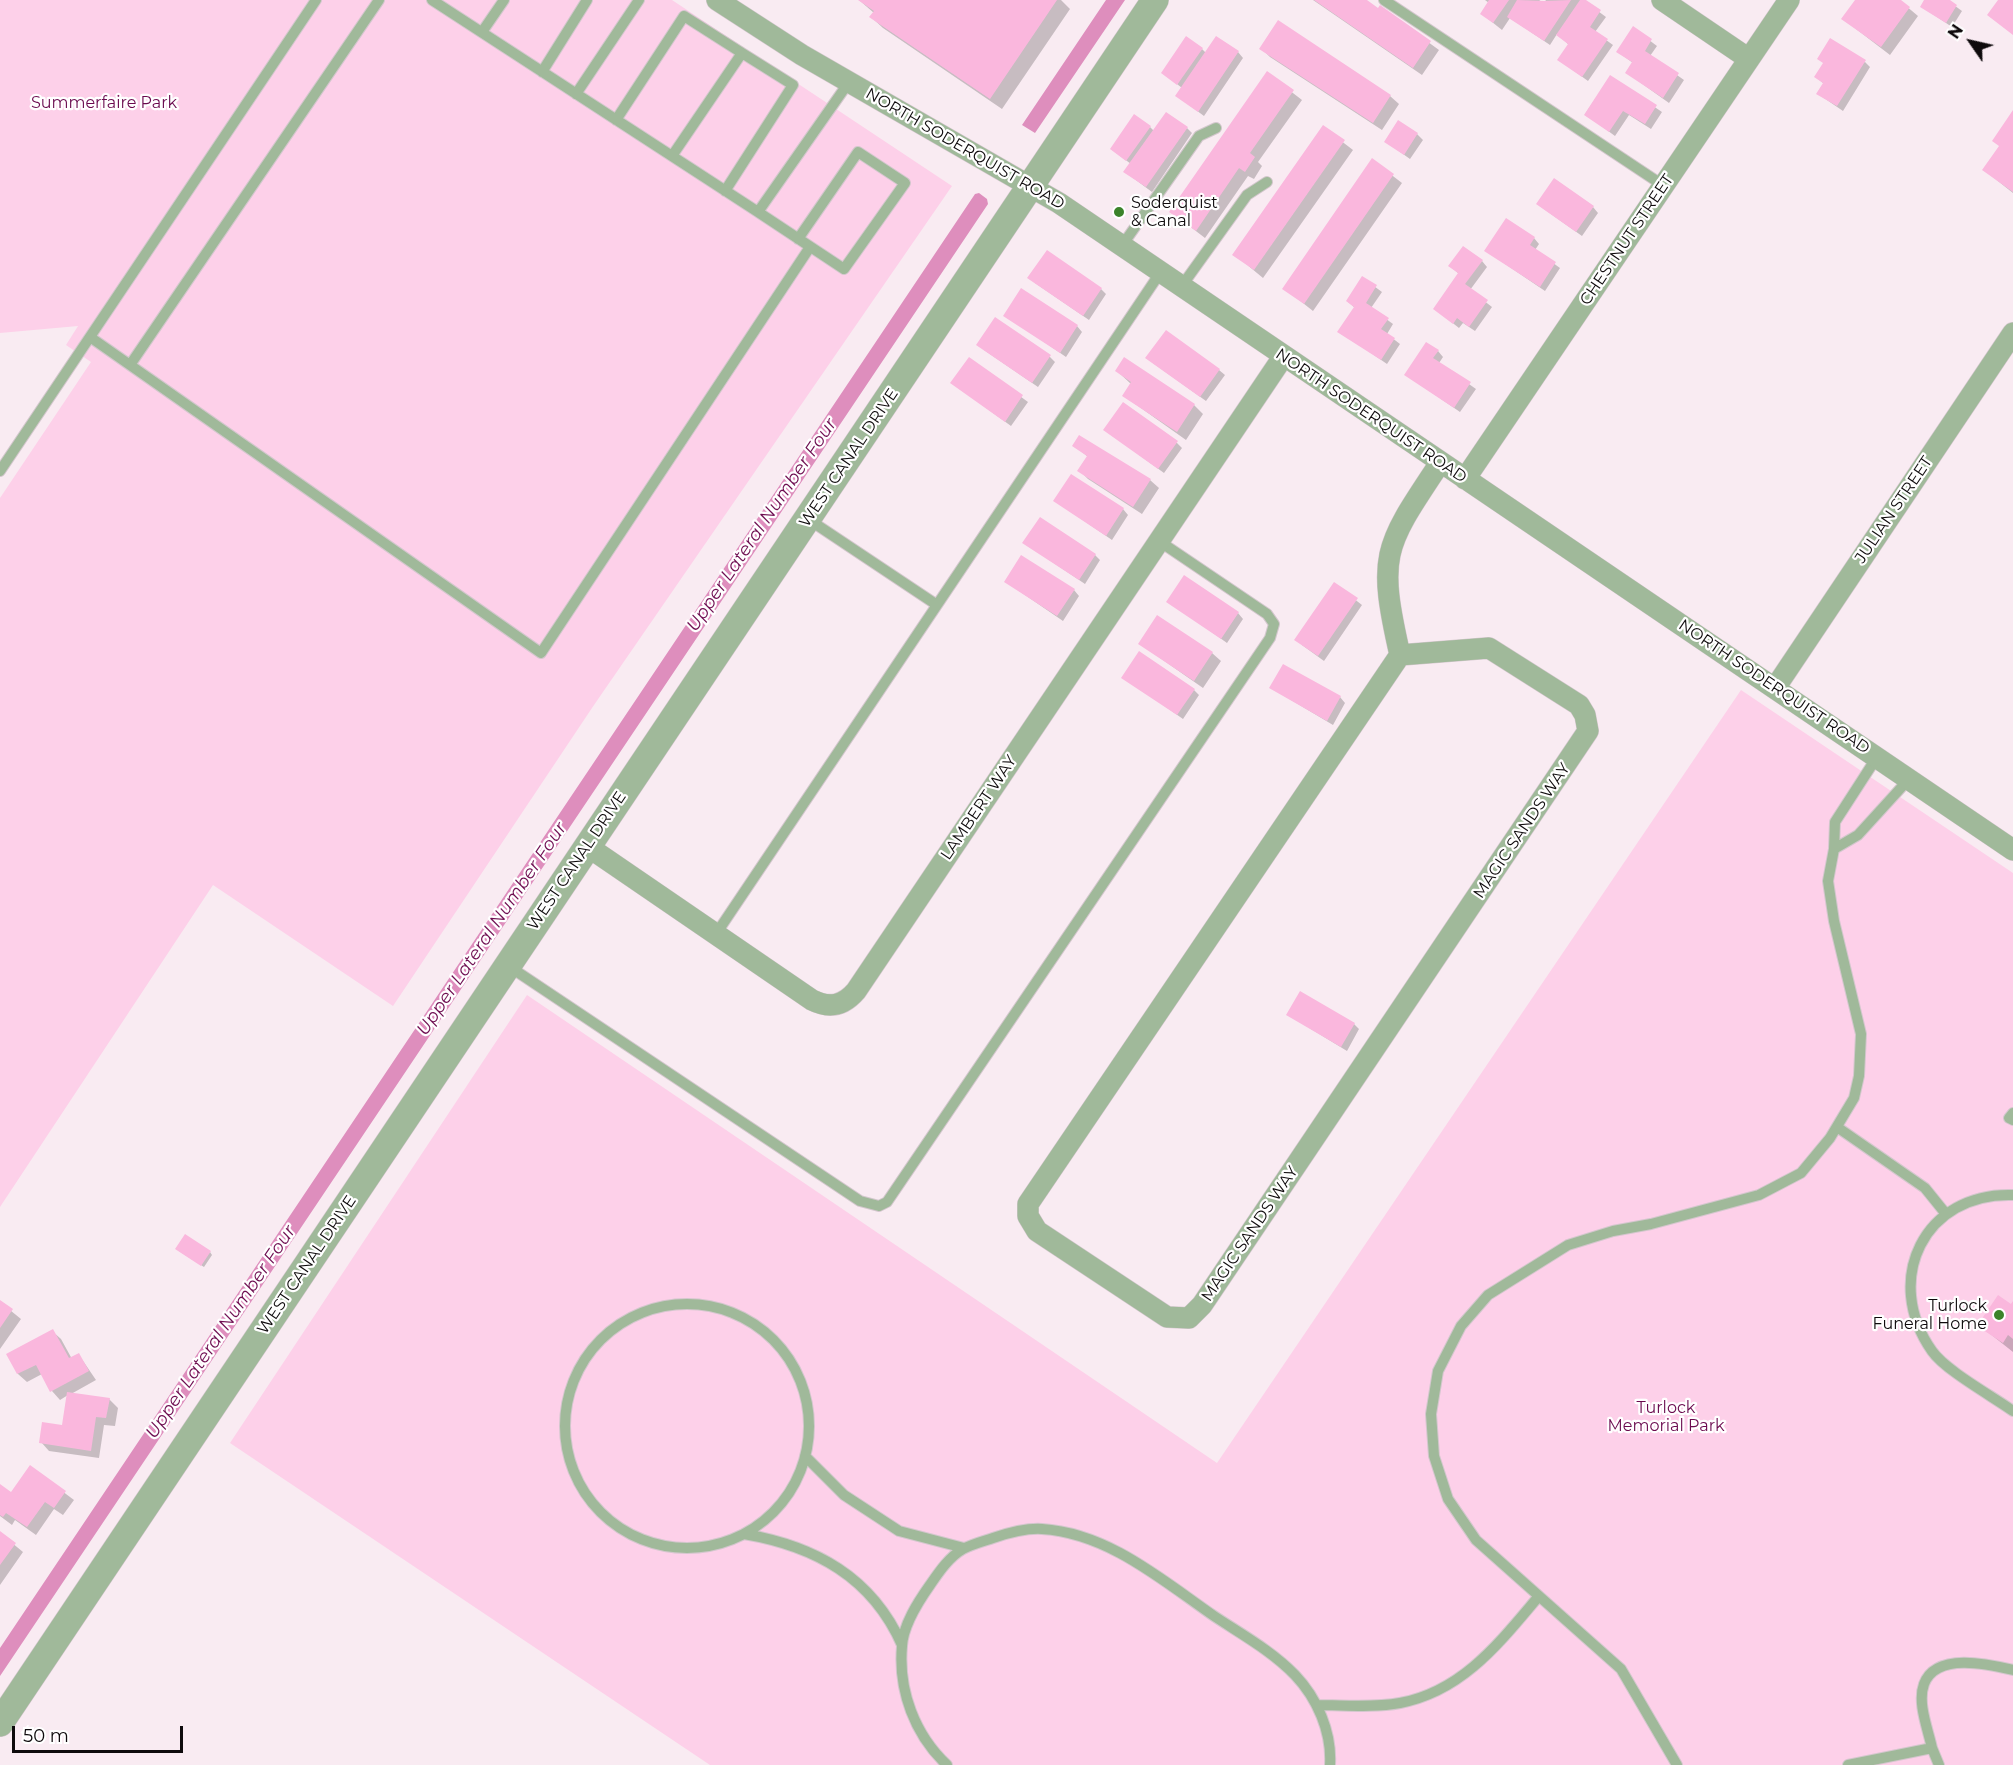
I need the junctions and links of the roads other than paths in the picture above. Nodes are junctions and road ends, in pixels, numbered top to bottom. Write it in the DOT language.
graph roads {
  1 [pos="316,0"];
  2 [pos="379,0"];
  3 [pos="504,0"];
  4 [pos="587,0"];
  5 [pos="639,0"];
  6 [pos="717,0"];
  7 [pos="1155,0"];
  8 [pos="1384,0"];
  9 [pos="1662,0"];
  10 [pos="1789,0"];
  11 [pos="438,2"];
  12 [pos="482,32"];
  13 [pos="742,53"];
  14 [pos="1749,59"];
  15 [pos="542,72"];
  16 [pos="849,82"];
  17 [pos="576,94"];
  18 [pos="616,120"];
  19 [pos="1216,128"];
  20 [pos="672,156"];
  21 [pos="1267,182"];
  22 [pos="1032,185"];
  23 [pos="1664,186"];
  24 [pos="725,191"];
  25 [pos="758,212"];
  26 [pos="798,239"];
  27 [pos="810,247"];
  28 [pos="1121,247"];
  29 [pos="1160,273"];
  30 [pos="1181,288"];
  31 [pos="2013,333"];
  32 [pos="90,337"];
  33 [pos="1283,357"];
  34 [pos="130,364"];
  35 [pos="1440,463"];
  36 [pos="0,471"];
  37 [pos="1465,479"];
  38 [pos="808,519"];
  39 [pos="1159,541"];
  40 [pos="937,605"];
  41 [pos="1400,655"];
  42 [pos="1775,688"];
  43 [pos="1877,757"];
  44 [pos="1909,779"];
  45 [pos="587,846"];
  46 [pos="1834,849"];
  47 [pos="2013,850"];
  48 [pos="716,934"];
  49 [pos="507,965"];
  50 [pos="2013,1113"];
  51 [pos="2013,1120"];
  52 [pos="1837,1127"];
  53 [pos="2013,1195"];
  54 [pos="1946,1214"];
  55 [pos="2013,1411"];
  56 [pos="806,1456"];
  57 [pos="744,1534"];
  58 [pos="964,1548"];
  59 [pos="1539,1596"];
  60 [pos="902,1645"];
  61 [pos="2013,1670"];
  62 [pos="1317,1705"];
  63 [pos="0,1723"];
  64 [pos="1932,1748"];
  65 [pos="947,1765"];
  66 [pos="1330,1765"];
  67 [pos="1677,1765"];
  68 [pos="1848,1765"];
  69 [pos="1939,1765"];
  1 -- 32 [label="lane"];
  2 -- 34 [label="lane"];
  3 -- 12 [label="lane"];
  4 -- 15 [label="lane"];
  5 -- 17 [label="lane"];
  6 -- 16 [label="street, NORTH SODERQUIST ROAD"];
  7 -- 22 [label="street, WEST CANAL DRIVE"];
  8 -- 23 [label="lane"];
  9 -- 14 [label="street"];
  10 -- 14 [label="street, CHESTNUT STREET"];
  11 -- 12 [label="lane"];
  12 -- 15 [label="lane"];
  13 -- 18 [label="lane"];
  13 -- 20 [label="lane"];
  13 -- 24 [label="lane"];
  14 -- 23 [label="street, CHESTNUT STREET"];
  15 -- 17 [label="lane"];
  16 -- 22 [label="street, NORTH SODERQUIST ROAD"];
  16 -- 25 [label="lane"];
  17 -- 18 [label="lane"];
  18 -- 20 [label="lane"];
  19 -- 28 [label="lane"];
  20 -- 24 [label="lane"];
  21 -- 30 [label="lane"];
  22 -- 28 [label="street, NORTH SODERQUIST ROAD"];
  22 -- 38 [label="street, WEST CANAL DRIVE"];
  23 -- 37 [label="street, CHESTNUT STREET"];
  24 -- 25 [label="lane"];
  25 -- 26 [label="lane"];
  26 -- 27 [label="lane"];
  26 -- 27 [label="lane"];
  27 -- 34 [label="lane"];
  28 -- 29 [label="street, NORTH SODERQUIST ROAD"];
  29 -- 30 [label="street, NORTH SODERQUIST ROAD"];
  29 -- 40 [label="lane"];
  30 -- 33 [label="street, NORTH SODERQUIST ROAD"];
  31 -- 42 [label="street, JULIAN STREET"];
  32 -- 34 [label="lane"];
  32 -- 36 [label="lane"];
  33 -- 35 [label="street, NORTH SODERQUIST ROAD"];
  33 -- 39 [label="street, LAMBERT WAY"];
  35 -- 37 [label="street, NORTH SODERQUIST ROAD"];
  35 -- 41 [label="street"];
  37 -- 42 [label="street, NORTH SODERQUIST ROAD"];
  38 -- 40 [label="lane"];
  38 -- 45 [label="street, WEST CANAL DRIVE"];
  39 -- 48 [label="street, LAMBERT WAY"];
  39 -- 49 [label="lane"];
  40 -- 48 [label="lane"];
  41 -- 41 [label="street, MAGIC SANDS WAY"];
  42 -- 43 [label="street, NORTH SODERQUIST ROAD"];
  43 -- 44 [label="street, NORTH SODERQUIST ROAD"];
  43 -- 46 [label="lane"];
  44 -- 46 [label="lane"];
  44 -- 47 [label="street, NORTH SODERQUIST ROAD"];
  45 -- 48 [label="street, LAMBERT WAY"];
  45 -- 49 [label="street, WEST CANAL DRIVE"];
  46 -- 52 [label="lane"];
  49 -- 63 [label="street, WEST CANAL DRIVE"];
  50 -- 51 [label="lane"];
  52 -- 54 [label="lane"];
  52 -- 59 [label="lane"];
  53 -- 54 [label="lane"];
  54 -- 55 [label="lane"];
  56 -- 57 [label="lane"];
  56 -- 57 [label="lane"];
  56 -- 58 [label="lane"];
  57 -- 60 [label="lane"];
  58 -- 60 [label="lane"];
  58 -- 62 [label="lane"];
  59 -- 62 [label="lane"];
  59 -- 67 [label="lane"];
  60 -- 65 [label="lane"];
  61 -- 64 [label="lane"];
  62 -- 66 [label="lane"];
  64 -- 68 [label="lane"];
  64 -- 69 [label="lane"];
}
